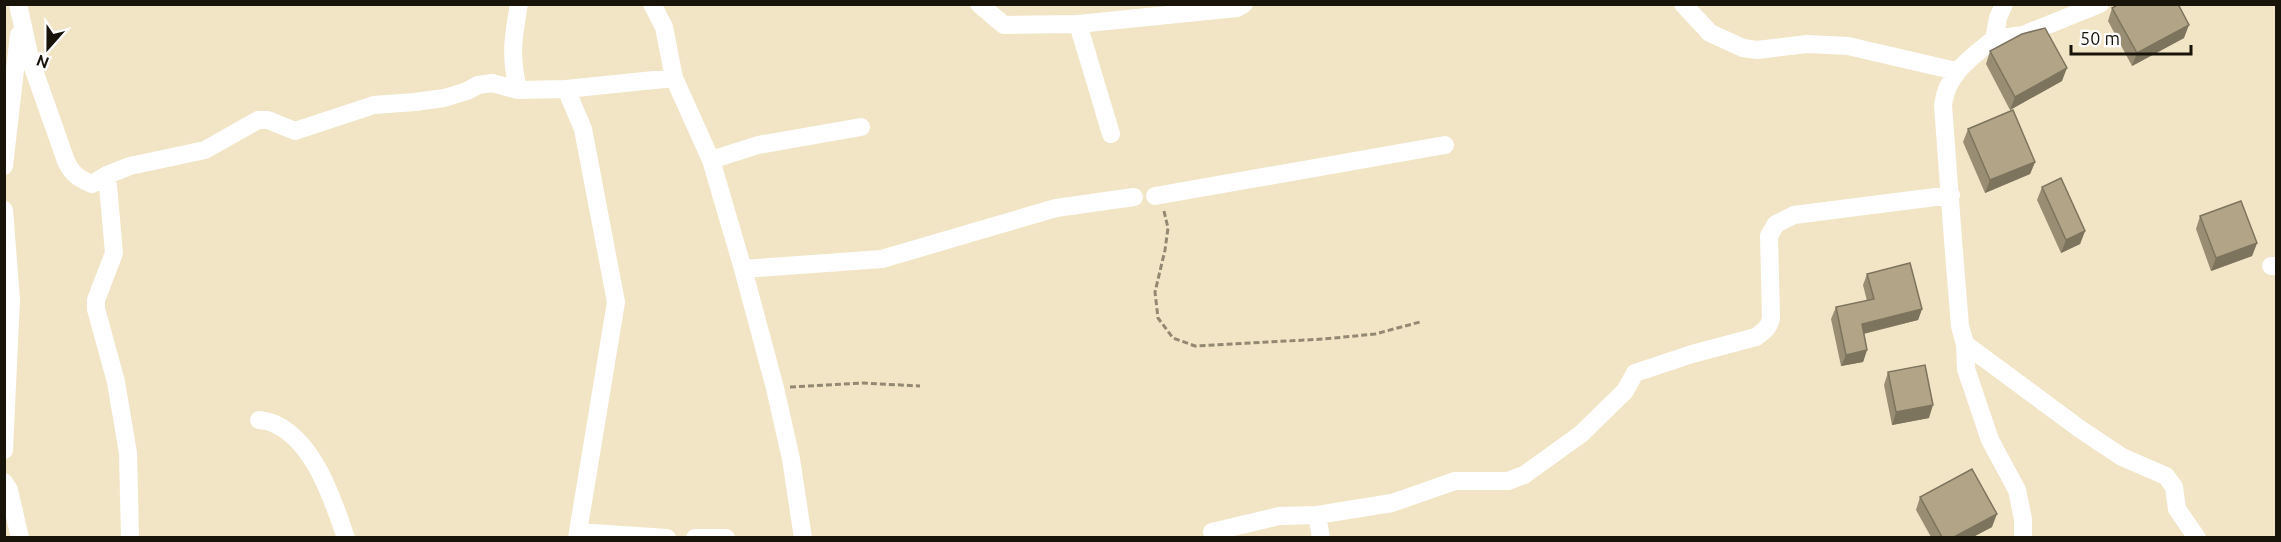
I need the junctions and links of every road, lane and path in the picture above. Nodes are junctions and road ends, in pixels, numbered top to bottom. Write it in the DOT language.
graph roads {
  1 [pos="519,4"];
  2 [pos="652,4"];
  3 [pos="979,4"];
  4 [pos="1244,4"];
  5 [pos="1683,4"];
  6 [pos="2004,4"];
  7 [pos="2100,4"];
  8 [pos="19,13"];
  9 [pos="1078,24"];
  10 [pos="1995,39"];
  11 [pos="1956,71"];
  12 [pos="674,78"];
  13 [pos="566,89"];
  14 [pos="518,90"];
  15 [pos="861,127"];
  16 [pos="1111,134"];
  17 [pos="1445,145"];
  18 [pos="711,160"];
  19 [pos="4,166"];
  20 [pos="107,175"];
  21 [pos="1951,195"];
  22 [pos="1155,196"];
  23 [pos="1134,197"];
  24 [pos="4,210"];
  25 [pos="743,269"];
  26 [pos="1420,322"];
  27 [pos="1965,344"];
  28 [pos="920,386"];
  29 [pos="775,388"];
  30 [pos="259,420"];
  31 [pos="4,450"];
  32 [pos="4,482"];
  33 [pos="1317,515"];
  34 [pos="1212,532"];
  35 [pos="577,535"];
  36 [pos="20,537"];
  37 [pos="130,537"];
  38 [pos="346,537"];
  39 [pos="667,537"];
  40 [pos="695,537"];
  41 [pos="726,537"];
  42 [pos="803,537"];
  43 [pos="1322,537"];
  44 [pos="2023,537"];
  45 [pos="2197,537"];
  1 -- 14 [label="street"];
  2 -- 12 [label="street"];
  3 -- 9 [label="street"];
  4 -- 9 [label="street"];
  5 -- 11 [label="street"];
  6 -- 10 [label="street"];
  7 -- 10 [label="street"];
  8 -- 19 [label="street"];
  8 -- 20 [label="street"];
  9 -- 16 [label="street"];
  10 -- 11 [label="street"];
  11 -- 21 [label="street"];
  12 -- 13 [label="street"];
  12 -- 18 [label="street"];
  13 -- 14 [label="street"];
  13 -- 35 [label="street"];
  14 -- 20 [label="street"];
  15 -- 18 [label="street"];
  17 -- 22 [label="street"];
  18 -- 25 [label="street"];
  20 -- 37 [label="street"];
  21 -- 27 [label="street"];
  21 -- 33 [label="street"];
  22 -- 26 [label="path"];
  23 -- 25 [label="street"];
  24 -- 31 [label="street"];
  25 -- 29 [label="street"];
  27 -- 44 [label="street"];
  27 -- 45 [label="street"];
  28 -- 29 [label="path"];
  29 -- 42 [label="street"];
  30 -- 38 [label="street"];
  32 -- 36 [label="street"];
  33 -- 34 [label="street"];
  33 -- 43 [label="street"];
  35 -- 39 [label="street"];
  40 -- 41 [label="street"];
}
